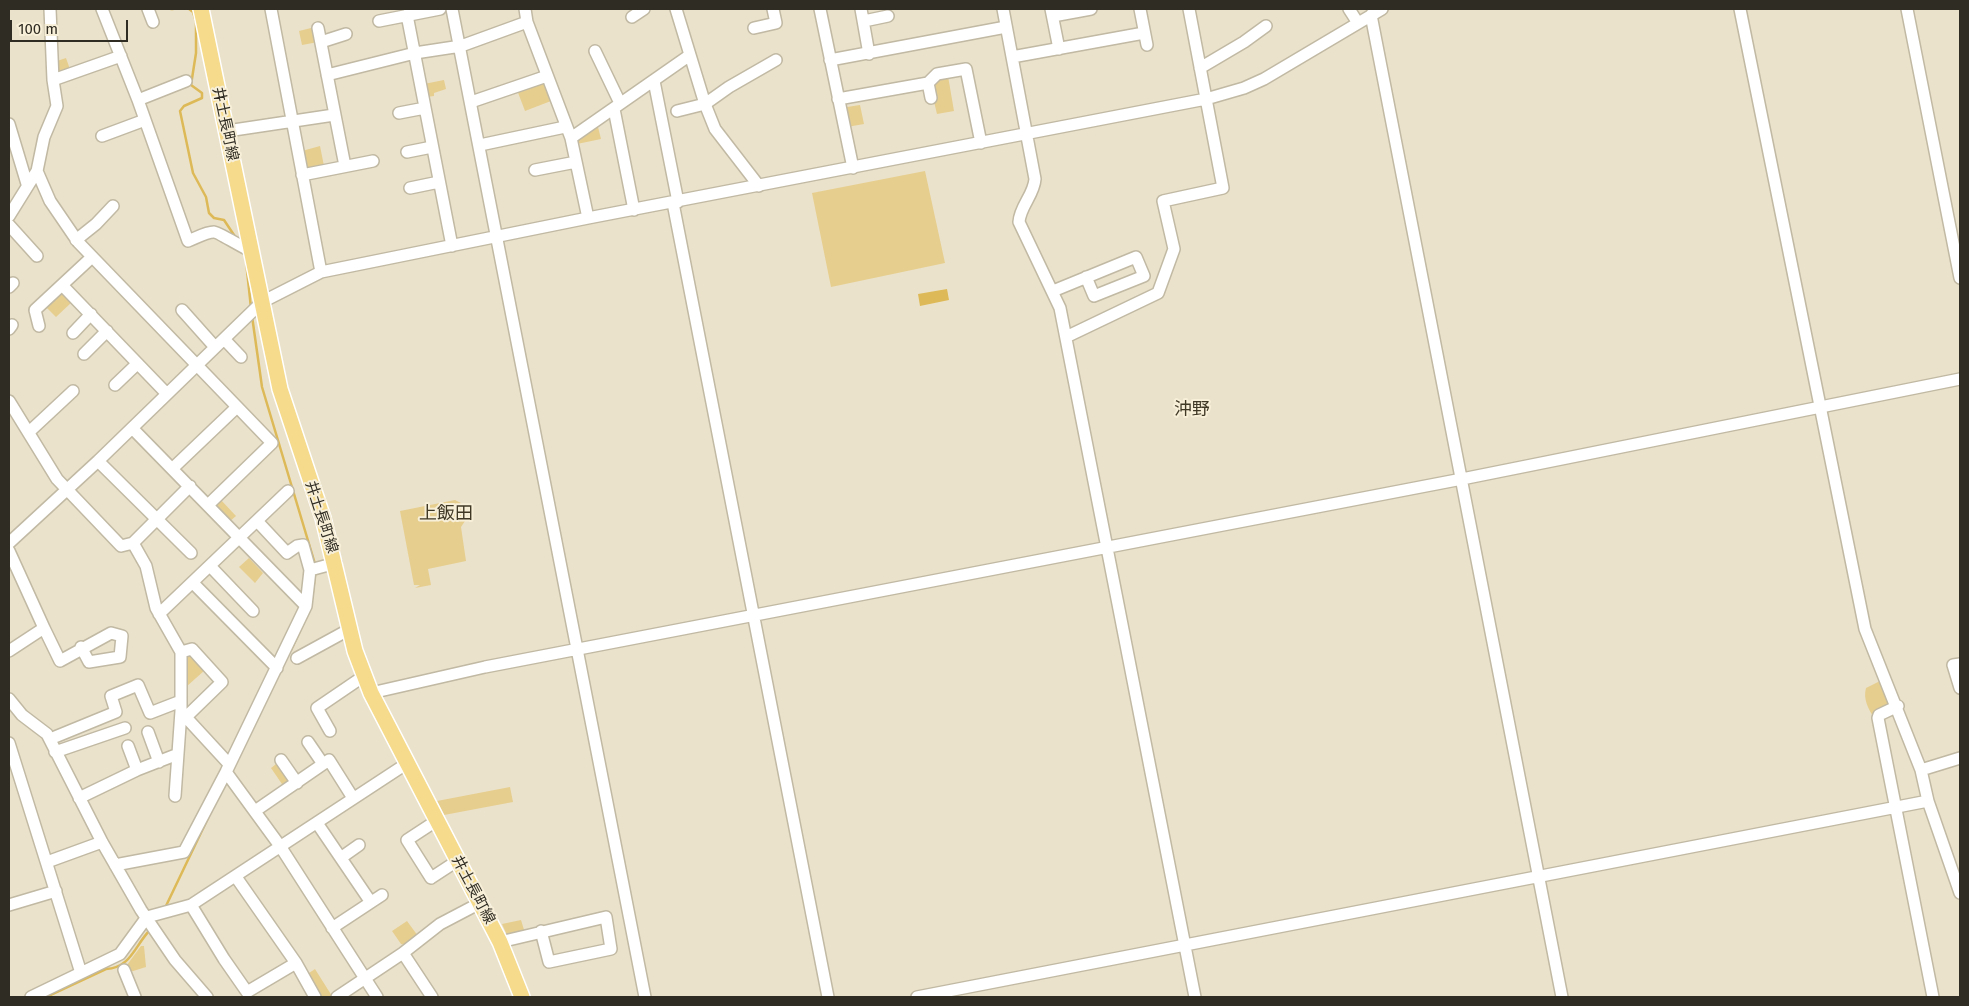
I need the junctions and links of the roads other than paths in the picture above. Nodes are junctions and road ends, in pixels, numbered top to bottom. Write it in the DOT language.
graph roads {
  1 [pos="50,9"];
  2 [pos="102,9"];
  3 [pos="148,9"];
  4 [pos="200,9"];
  5 [pos="271,9"];
  6 [pos="440,9"];
  7 [pos="452,9"];
  8 [pos="525,9"];
  9 [pos="644,9"];
  10 [pos="676,9"];
  11 [pos="773,9"];
  12 [pos="820,9"];
  13 [pos="861,9"];
  14 [pos="1003,9"];
  15 [pos="1091,9"];
  16 [pos="1140,9"];
  17 [pos="1189,9"];
  18 [pos="1349,9"];
  19 [pos="1382,9"];
  20 [pos="1740,9"];
  21 [pos="1907,9"];
  22 [pos="1052,13"];
  23 [pos="407,15"];
  24 [pos="1371,15"];
  25 [pos="888,16"];
  26 [pos="632,17"];
  27 [pos="380,21"];
  28 [pos="864,21"];
  29 [pos="153,22"];
  30 [pos="527,22"];
  31 [pos="1358,23"];
  32 [pos="1266,26"];
  33 [pos="1006,27"];
  34 [pos="318,28"];
  35 [pos="754,28"];
  36 [pos="1144,33"];
  37 [pos="346,34"];
  38 [pos="321,42"];
  39 [pos="1147,45"];
  40 [pos="461,46"];
  41 [pos="1058,49"];
  42 [pos="595,51"];
  43 [pos="415,53"];
  44 [pos="869,54"];
  45 [pos="690,55"];
  46 [pos="121,56"];
  47 [pos="1012,57"];
  48 [pos="776,60"];
  49 [pos="830,60"];
  50 [pos="1200,68"];
  51 [pos="327,76"];
  52 [pos="547,76"];
  53 [pos="53,80"];
  54 [pos="186,81"];
  55 [pos="654,81"];
  56 [pos="928,83"];
  57 [pos="931,98"];
  58 [pos="838,99"];
  59 [pos="1206,99"];
  60 [pos="138,100"];
  61 [pos="470,102"];
  62 [pos="705,104"];
  63 [pos="617,106"];
  64 [pos="425,108"];
  65 [pos="677,111"];
  66 [pos="399,113"];
  67 [pos="334,115"];
  68 [pos="145,120"];
  69 [pos="292,123"];
  70 [pos="9,124"];
  71 [pos="565,127"];
  72 [pos="227,131"];
  73 [pos="1028,134"];
  74 [pos="102,136"];
  75 [pos="570,138"];
  76 [pos="981,143"];
  77 [pos="480,145"];
  78 [pos="432,147"];
  79 [pos="407,152"];
  80 [pos="373,161"];
  81 [pos="576,162"];
  82 [pos="345,166"];
  83 [pos="853,168"];
  84 [pos="535,170"];
  85 [pos="37,171"];
  86 [pos="302,175"];
  87 [pos="439,182"];
  88 [pos="27,184"];
  89 [pos="759,186"];
  90 [pos="410,188"];
  91 [pos="676,202"];
  92 [pos="13,205"];
  93 [pos="113,206"];
  94 [pos="634,210"];
  95 [pos="9,216"];
  96 [pos="588,218"];
  97 [pos="9,225"];
  98 [pos="497,237"];
  99 [pos="76,240"];
  100 [pos="452,246"];
  101 [pos="1957,248"];
  102 [pos="247,250"];
  103 [pos="37,256"];
  104 [pos="92,257"];
  105 [pos="321,272"];
  106 [pos="1086,277"];
  107 [pos="1960,278"];
  108 [pos="62,285"];
  109 [pos="1053,291"];
  110 [pos="182,310"];
  111 [pos="254,310"];
  112 [pos="91,314"];
  113 [pos="39,326"];
  114 [pos="107,331"];
  115 [pos="72,333"];
  116 [pos="1066,337"];
  117 [pos="224,339"];
  118 [pos="215,347"];
  119 [pos="84,354"];
  120 [pos="241,357"];
  121 [pos="137,364"];
  122 [pos="197,365"];
  123 [pos="1960,379"];
  124 [pos="115,385"];
  125 [pos="73,391"];
  126 [pos="167,394"];
  127 [pos="9,401"];
  128 [pos="1821,405"];
  129 [pos="237,407"];
  130 [pos="132,428"];
  131 [pos="29,432"];
  132 [pos="98,461"];
  133 [pos="173,468"];
  134 [pos="1462,479"];
  135 [pos="190,486"];
  136 [pos="67,489"];
  137 [pos="288,491"];
  138 [pos="208,505"];
  139 [pos="157,519"];
  140 [pos="257,521"];
  141 [pos="240,538"];
  142 [pos="9,543"];
  143 [pos="133,543"];
  144 [pos="1108,547"];
  145 [pos="9,551"];
  146 [pos="191,553"];
  147 [pos="336,563"];
  148 [pos="210,566"];
  149 [pos="314,569"];
  150 [pos="193,582"];
  151 [pos="306,606"];
  152 [pos="253,611"];
  153 [pos="159,614"];
  154 [pos="755,616"];
  155 [pos="44,628"];
  156 [pos="350,629"];
  157 [pos="81,647"];
  158 [pos="578,650"];
  159 [pos="9,651"];
  160 [pos="181,652"];
  161 [pos="297,658"];
  162 [pos="1960,664"];
  163 [pos="277,668"];
  164 [pos="364,676"];
  165 [pos="1960,688"];
  166 [pos="371,693"];
  167 [pos="9,701"];
  168 [pos="1898,706"];
  169 [pos="183,710"];
  170 [pos="125,728"];
  171 [pos="330,731"];
  172 [pos="148,732"];
  173 [pos="50,739"];
  174 [pos="308,742"];
  175 [pos="9,743"];
  176 [pos="128,746"];
  177 [pos="55,752"];
  178 [pos="178,754"];
  179 [pos="1960,758"];
  180 [pos="281,760"];
  181 [pos="159,762"];
  182 [pos="323,764"];
  183 [pos="406,764"];
  184 [pos="1926,768"];
  185 [pos="138,770"];
  186 [pos="229,772"];
  187 [pos="297,783"];
  188 [pos="175,796"];
  189 [pos="79,798"];
  190 [pos="353,798"];
  191 [pos="1928,801"];
  192 [pos="1896,807"];
  193 [pos="255,810"];
  194 [pos="436,821"];
  195 [pos="317,823"];
  196 [pos="102,842"];
  197 [pos="359,845"];
  198 [pos="280,846"];
  199 [pos="342,857"];
  200 [pos="457,861"];
  201 [pos="47,862"];
  202 [pos="115,865"];
  203 [pos="236,877"];
  204 [pos="1539,877"];
  205 [pos="56,891"];
  206 [pos="1960,892"];
  207 [pos="382,895"];
  208 [pos="370,901"];
  209 [pos="480,903"];
  210 [pos="9,905"];
  211 [pos="191,905"];
  212 [pos="147,917"];
  213 [pos="332,928"];
  214 [pos="541,931"];
  215 [pos="500,942"];
  216 [pos="1186,947"];
  217 [pos="403,953"];
  218 [pos="296,963"];
  219 [pos="124,970"];
  220 [pos="81,973"];
  221 [pos="365,979"];
  222 [pos="31,997"];
  223 [pos="135,997"];
  224 [pos="207,997"];
  225 [pos="315,997"];
  226 [pos="337,997"];
  227 [pos="378,997"];
  228 [pos="432,997"];
  229 [pos="522,997"];
  230 [pos="645,997"];
  231 [pos="828,997"];
  232 [pos="917,997"];
  233 [pos="1195,997"];
  234 [pos="1562,997"];
  235 [pos="1933,997"];
  1 -- 53 [label="street"];
  2 -- 46 [label="street"];
  3 -- 29 [label="street"];
  4 -- 72 [label="main road, 井土長町線"];
  5 -- 69 [label="street"];
  6 -- 23 [label="street"];
  7 -- 40 [label="street"];
  8 -- 30 [label="street"];
  9 -- 26 [label="street"];
  10 -- 45 [label="street"];
  11 -- 35 [label="street"];
  12 -- 49 [label="street"];
  13 -- 28 [label="street"];
  14 -- 33 [label="street"];
  15 -- 22 [label="street"];
  16 -- 36 [label="street"];
  17 -- 50 [label="street"];
  18 -- 31 [label="street"];
  19 -- 24 [label="street"];
  20 -- 128 [label="street"];
  21 -- 101 [label="street"];
  22 -- 41 [label="street"];
  23 -- 27 [label="street"];
  23 -- 43 [label="street"];
  24 -- 31 [label="street"];
  24 -- 134 [label="street"];
  25 -- 28 [label="street"];
  28 -- 44 [label="street"];
  30 -- 40 [label="street"];
  30 -- 52 [label="street"];
  31 -- 59 [label="street"];
  32 -- 50 [label="street"];
  33 -- 44 [label="street"];
  33 -- 47 [label="street"];
  34 -- 38 [label="street"];
  36 -- 39 [label="street"];
  36 -- 41 [label="street"];
  37 -- 38 [label="street"];
  38 -- 51 [label="street"];
  40 -- 43 [label="street"];
  40 -- 61 [label="street"];
  41 -- 47 [label="street"];
  42 -- 63 [label="street"];
  43 -- 51 [label="street"];
  43 -- 64 [label="street"];
  44 -- 49 [label="street"];
  45 -- 55 [label="street"];
  45 -- 62 [label="street"];
  46 -- 53 [label="street"];
  46 -- 60 [label="street"];
  47 -- 73 [label="street"];
  48 -- 62 [label="street"];
  49 -- 58 [label="street"];
  50 -- 59 [label="street"];
  51 -- 67 [label="street"];
  52 -- 61 [label="street"];
  52 -- 71 [label="street"];
  53 -- 85 [label="street"];
  54 -- 60 [label="street"];
  55 -- 63 [label="street"];
  55 -- 91 [label="street"];
  56 -- 57 [label="street"];
  56 -- 58 [label="street"];
  56 -- 76 [label="street"];
  58 -- 83 [label="street"];
  59 -- 73 [label="street"];
  59 -- 116 [label="street"];
  60 -- 68 [label="street"];
  61 -- 77 [label="street"];
  62 -- 65 [label="street"];
  62 -- 89 [label="street"];
  63 -- 75 [label="street"];
  63 -- 94 [label="street"];
  64 -- 66 [label="street"];
  64 -- 78 [label="street"];
  67 -- 69 [label="street"];
  67 -- 82 [label="street"];
  68 -- 74 [label="street"];
  68 -- 102 [label="street"];
  69 -- 72 [label="street"];
  69 -- 86 [label="street"];
  70 -- 88 [label="street"];
  71 -- 75 [label="street"];
  71 -- 77 [label="street"];
  72 -- 102 [label="main road, 井土長町線"];
  73 -- 76 [label="street"];
  73 -- 109 [label="street"];
  75 -- 81 [label="street"];
  76 -- 83 [label="street"];
  77 -- 98 [label="street"];
  78 -- 79 [label="street"];
  78 -- 87 [label="street"];
  80 -- 82 [label="street"];
  81 -- 84 [label="street"];
  81 -- 96 [label="street"];
  82 -- 86 [label="street"];
  83 -- 89 [label="street"];
  85 -- 88 [label="street"];
  85 -- 99 [label="street"];
  86 -- 105 [label="street"];
  87 -- 90 [label="street"];
  87 -- 100 [label="street"];
  88 -- 92 [label="street"];
  89 -- 91 [label="street"];
  91 -- 94 [label="street"];
  91 -- 154 [label="street"];
  92 -- 95 [label="street"];
  93 -- 99 [label="street"];
  94 -- 96 [label="street"];
  96 -- 98 [label="street"];
  97 -- 103 [label="street"];
  98 -- 100 [label="street"];
  98 -- 158 [label="street"];
  99 -- 104 [label="street"];
  100 -- 105 [label="street"];
  101 -- 107 [label="street"];
  102 -- 111 [label="main road, 井土長町線"];
  104 -- 108 [label="street"];
  104 -- 122 [label="street"];
  105 -- 111 [label="street"];
  106 -- 106 [label="street"];
  106 -- 109 [label="street"];
  108 -- 112 [label="street"];
  108 -- 113 [label="street"];
  109 -- 116 [label="street"];
  110 -- 118 [label="street"];
  111 -- 117 [label="street"];
  111 -- 147 [label="main road, 井土長町線"];
  112 -- 114 [label="street"];
  112 -- 115 [label="street"];
  114 -- 119 [label="street"];
  114 -- 121 [label="street"];
  116 -- 144 [label="street"];
  117 -- 118 [label="street"];
  117 -- 120 [label="street"];
  118 -- 122 [label="street"];
  121 -- 124 [label="street"];
  121 -- 126 [label="street"];
  122 -- 126 [label="street"];
  122 -- 129 [label="street"];
  123 -- 128 [label="street"];
  125 -- 131 [label="street"];
  126 -- 130 [label="street"];
  127 -- 131 [label="street"];
  128 -- 134 [label="street"];
  128 -- 168 [label="street"];
  129 -- 133 [label="street"];
  129 -- 138 [label="street"];
  130 -- 132 [label="street"];
  130 -- 133 [label="street"];
  131 -- 136 [label="street"];
  132 -- 136 [label="street"];
  132 -- 139 [label="street"];
  133 -- 135 [label="street"];
  134 -- 144 [label="street"];
  134 -- 204 [label="street"];
  135 -- 138 [label="street"];
  135 -- 139 [label="street"];
  136 -- 142 [label="street"];
  136 -- 143 [label="street"];
  137 -- 140 [label="street"];
  138 -- 141 [label="street"];
  139 -- 143 [label="street"];
  139 -- 146 [label="street"];
  140 -- 141 [label="street"];
  140 -- 149 [label="street"];
  141 -- 148 [label="street"];
  141 -- 151 [label="street"];
  143 -- 153 [label="street"];
  144 -- 154 [label="street"];
  144 -- 216 [label="street"];
  145 -- 155 [label="street"];
  147 -- 149 [label="street"];
  147 -- 156 [label="main road, 井土長町線"];
  148 -- 150 [label="street"];
  148 -- 152 [label="street"];
  149 -- 151 [label="street"];
  150 -- 153 [label="street"];
  150 -- 163 [label="street"];
  151 -- 163 [label="street"];
  153 -- 160 [label="street"];
  154 -- 158 [label="street"];
  154 -- 231 [label="street"];
  155 -- 157 [label="street"];
  155 -- 159 [label="street"];
  156 -- 161 [label="street"];
  156 -- 164 [label="main road, 井土長町線"];
  158 -- 166 [label="street"];
  158 -- 230 [label="street"];
  160 -- 169 [label="street"];
  160 -- 169 [label="street"];
  162 -- 165 [label="street"];
  163 -- 186 [label="street"];
  164 -- 166 [label="main road, 井土長町線"];
  164 -- 171 [label="street"];
  166 -- 183 [label="main road, 井土長町線"];
  167 -- 173 [label="street"];
  168 -- 184 [label="street"];
  168 -- 192 [label="street"];
  169 -- 173 [label="street"];
  169 -- 178 [label="street"];
  169 -- 186 [label="street"];
  170 -- 177 [label="street"];
  172 -- 181 [label="street"];
  173 -- 177 [label="street"];
  174 -- 182 [label="street"];
  175 -- 201 [label="street"];
  176 -- 185 [label="street"];
  177 -- 189 [label="street"];
  178 -- 181 [label="street"];
  178 -- 188 [label="street"];
  179 -- 184 [label="street"];
  180 -- 187 [label="street"];
  181 -- 185 [label="street"];
  182 -- 187 [label="street"];
  182 -- 190 [label="street"];
  183 -- 190 [label="street"];
  183 -- 194 [label="main road, 井土長町線"];
  184 -- 191 [label="street"];
  185 -- 189 [label="street"];
  186 -- 193 [label="street"];
  186 -- 202 [label="street"];
  187 -- 193 [label="street"];
  189 -- 196 [label="street"];
  190 -- 195 [label="street"];
  191 -- 192 [label="street"];
  191 -- 206 [label="street"];
  192 -- 204 [label="street"];
  192 -- 235 [label="street"];
  193 -- 198 [label="street"];
  194 -- 200 [label="main road, 井土長町線"];
  194 -- 200 [label="street"];
  195 -- 198 [label="street"];
  195 -- 199 [label="street"];
  196 -- 201 [label="street"];
  196 -- 202 [label="street"];
  197 -- 199 [label="street"];
  198 -- 203 [label="street"];
  198 -- 213 [label="street"];
  199 -- 208 [label="street"];
  200 -- 209 [label="main road, 井土長町線"];
  201 -- 205 [label="street"];
  202 -- 212 [label="street"];
  203 -- 211 [label="street"];
  203 -- 218 [label="street"];
  204 -- 216 [label="street"];
  204 -- 234 [label="street"];
  205 -- 210 [label="street"];
  205 -- 220 [label="street"];
  207 -- 208 [label="street"];
  208 -- 213 [label="street"];
  209 -- 215 [label="main road, 井土長町線"];
  209 -- 217 [label="street"];
  211 -- 212 [label="street"];
  211 -- 218 [label="street"];
  212 -- 220 [label="street"];
  212 -- 224 [label="street"];
  213 -- 221 [label="street"];
  214 -- 214 [label="street"];
  214 -- 215 [label="street"];
  215 -- 229 [label="main road, 井土長町線"];
  216 -- 232 [label="street"];
  216 -- 233 [label="street"];
  217 -- 221 [label="street"];
  217 -- 228 [label="street"];
  218 -- 225 [label="street"];
  219 -- 223 [label="street"];
  220 -- 222 [label="street"];
  221 -- 226 [label="street"];
  221 -- 227 [label="street"];
}
